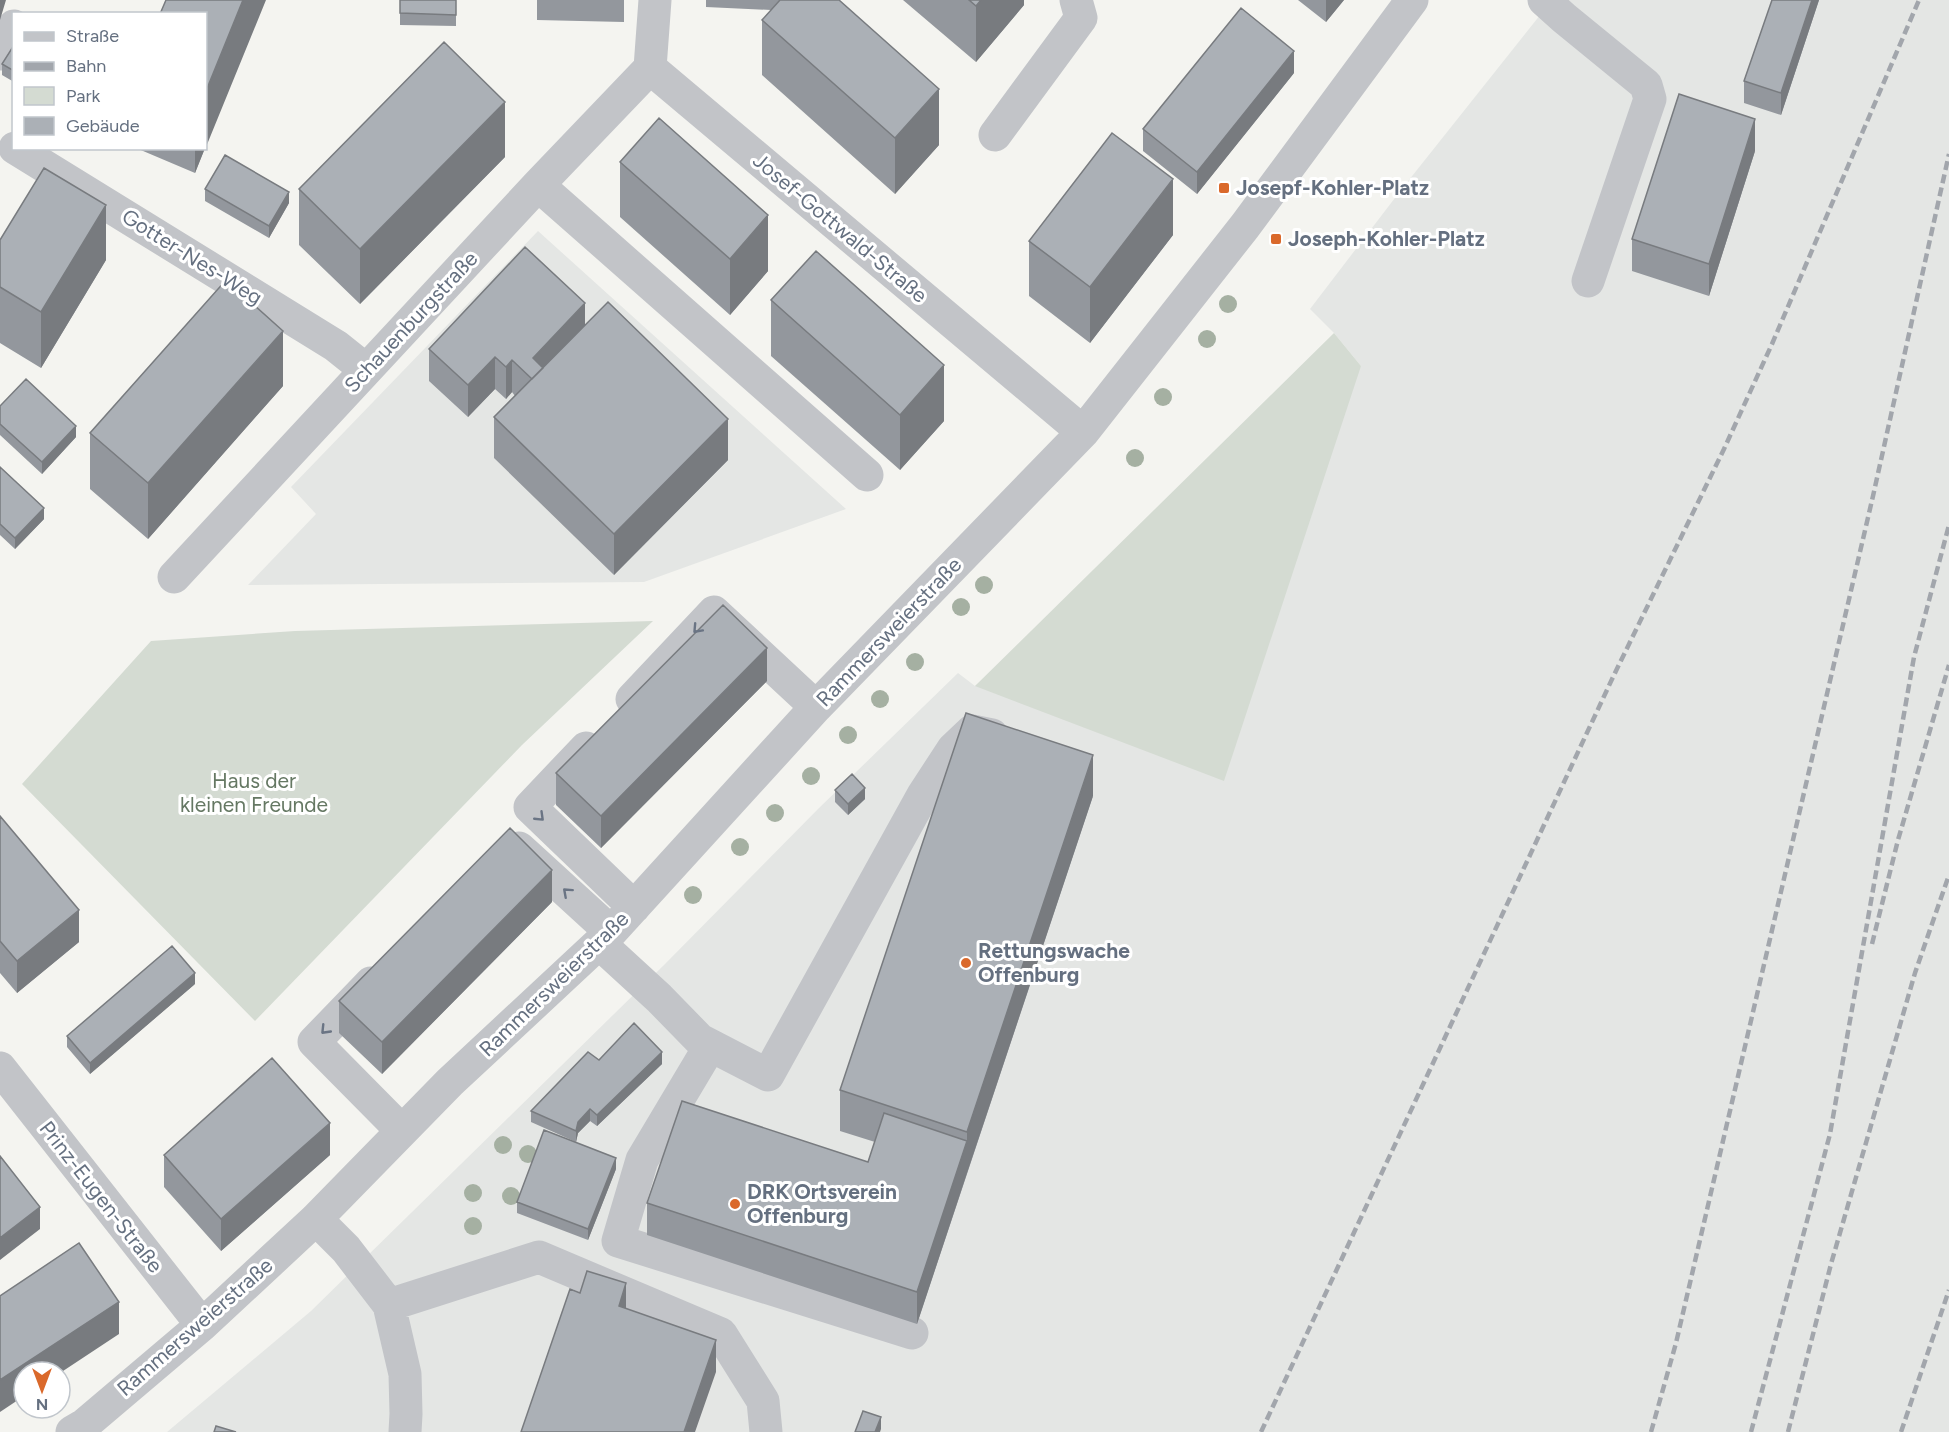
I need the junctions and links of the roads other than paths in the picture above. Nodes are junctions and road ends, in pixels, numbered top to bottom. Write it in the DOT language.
graph roads {
  1 [pos="655,0"];
  2 [pos="1076,0"];
  3 [pos="1412,0"];
  4 [pos="1544,0"];
  5 [pos="12,30"];
  6 [pos="0,54"];
  7 [pos="650,68"];
  8 [pos="995,135"];
  9 [pos="17,150"];
  10 [pos="538,185"];
  11 [pos="1588,281"];
  12 [pos="366,370"];
  13 [pos="1083,432"];
  14 [pos="867,475"];
  15 [pos="174,577"];
  16 [pos="816,707"];
  17 [pos="1022,744"];
  18 [pos="494,858"];
  19 [pos="634,908"];
  20 [pos="605,937"];
  21 [pos="396,958"];
  22 [pos="710,1046"];
  23 [pos="0,1068"];
  24 [pos="402,1131"];
  25 [pos="316,1219"];
  26 [pos="389,1305"];
  27 [pos="202,1325"];
  28 [pos="912,1333"];
  29 [pos="82,1430"];
  30 [pos="405,1432"];
  31 [pos="766,1432"];
  1 -- 7 [label="street"];
  2 -- 8 [label="street"];
  3 -- 13 [label="street, Rammersweierstraße"];
  4 -- 11 [label="street"];
  5 -- 6 [label="street"];
  7 -- 10 [label="street, Schauenburgstraße"];
  7 -- 13 [label="street, Josef-Gottwald-Straße"];
  9 -- 12 [label="street, Gotter-Nes-Weg"];
  10 -- 12 [label="street, Schauenburgstraße"];
  10 -- 14 [label="street"];
  12 -- 15 [label="street, Schauenburgstraße"];
  13 -- 16 [label="street, Rammersweierstraße"];
  16 -- 19 [label="street, Rammersweierstraße"];
  16 -- 19 [label="street, one-way"];
  17 -- 22 [label="street"];
  20 -- 18 [label="street, one-way"];
  19 -- 20 [label="street, Rammersweierstraße"];
  20 -- 22 [label="street"];
  20 -- 24 [label="street, Rammersweierstraße"];
  21 -- 24 [label="street, one-way"];
  22 -- 28 [label="street"];
  23 -- 27 [label="street, Prinz-Eugen-Straße"];
  24 -- 25 [label="street, Rammersweierstraße"];
  25 -- 26 [label="street"];
  25 -- 27 [label="street, Rammersweierstraße"];
  26 -- 30 [label="street"];
  26 -- 31 [label="street"];
  27 -- 29 [label="street, Rammersweierstraße"];
}
